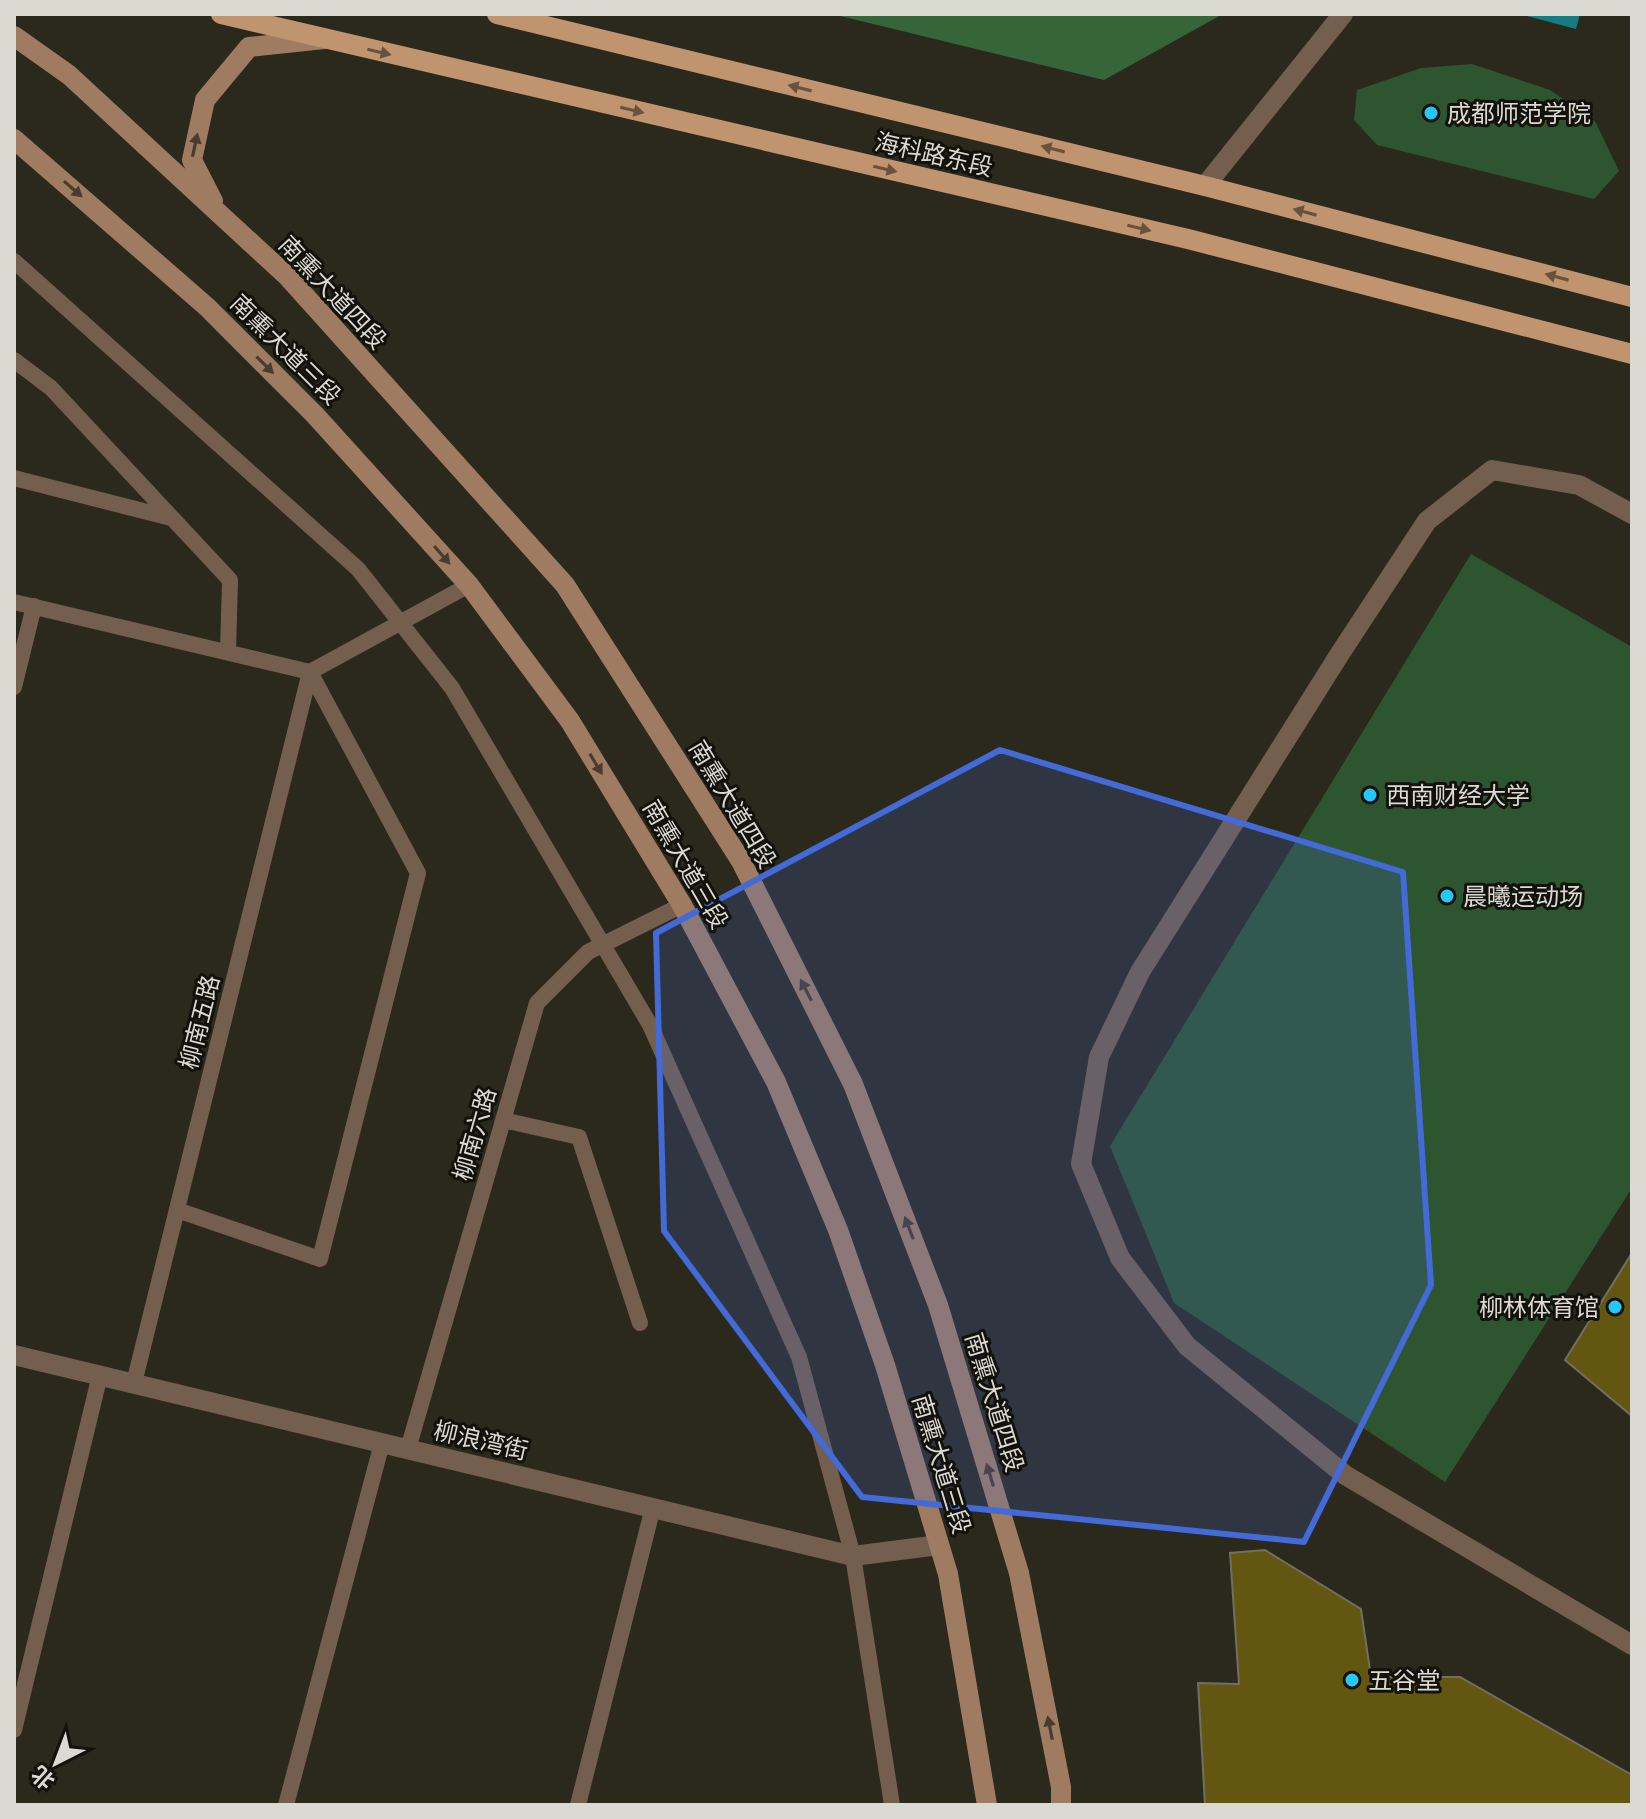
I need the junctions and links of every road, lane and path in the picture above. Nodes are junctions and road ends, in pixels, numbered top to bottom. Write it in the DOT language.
graph roads {
  1 [pos="221,14"];
  2 [pos="497,14"];
  3 [pos="1343,14"];
  4 [pos="14,36"];
  5 [pos="325,39"];
  6 [pos="14,139"];
  7 [pos="1205,186"];
  8 [pos="221,215"];
  9 [pos="14,261"];
  10 [pos="1632,297"];
  11 [pos="1632,354"];
  12 [pos="14,360"];
  13 [pos="14,478"];
  14 [pos="1632,514"];
  15 [pos="173,518"];
  16 [pos="469,585"];
  17 [pos="14,602"];
  18 [pos="34,606"];
  19 [pos="401,623"];
  20 [pos="228,652"];
  21 [pos="310,672"];
  22 [pos="14,687"];
  23 [pos="682,905"];
  24 [pos="603,944"];
  25 [pos="503,1120"];
  26 [pos="177,1210"];
  27 [pos="640,1323"];
  28 [pos="14,1355"];
  29 [pos="100,1375"];
  30 [pos="134,1383"];
  31 [pos="382,1443"];
  32 [pos="408,1449"];
  33 [pos="653,1507"];
  34 [pos="939,1545"];
  35 [pos="853,1556"];
  36 [pos="1632,1645"];
  37 [pos="14,1730"];
  38 [pos="286,1805"];
  39 [pos="578,1805"];
  40 [pos="892,1805"];
  41 [pos="987,1805"];
  42 [pos="1061,1805"];
  1 -- 5 [label="main road, 海科路东段"];
  7 -- 2 [label="main road, 海科路东段, one-way"];
  3 -- 7 [label="street"];
  4 -- 8 [label="main road, 南熏大道四段"];
  8 -- 5 [label="main road, one-way"];
  5 -- 11 [label="main road, 海科路东段, one-way"];
  6 -- 16 [label="main road, 南熏大道三段, one-way"];
  10 -- 7 [label="main road, 海科路东段, one-way"];
  42 -- 8 [label="main road, 南熏大道四段, one-way"];
  9 -- 19 [label="lane"];
  12 -- 15 [label="lane"];
  13 -- 15 [label="lane"];
  14 -- 36 [label="street"];
  15 -- 20 [label="lane"];
  16 -- 19 [label="lane"];
  16 -- 23 [label="main road, 南熏大道三段, one-way"];
  17 -- 18 [label="lane"];
  18 -- 20 [label="lane"];
  18 -- 22 [label="lane"];
  19 -- 21 [label="lane"];
  19 -- 24 [label="lane"];
  20 -- 21 [label="lane"];
  21 -- 26 [label="lane, 柳南五路"];
  21 -- 26 [label="lane"];
  23 -- 24 [label="lane, 柳南六路"];
  23 -- 34 [label="main road, 南熏大道三段"];
  24 -- 25 [label="lane, 柳南六路"];
  24 -- 35 [label="lane"];
  25 -- 27 [label="lane"];
  25 -- 32 [label="lane, 柳南六路"];
  26 -- 30 [label="lane, 柳南五路"];
  28 -- 29 [label="street, 柳浪湾街"];
  29 -- 30 [label="street, 柳浪湾街"];
  29 -- 37 [label="lane"];
  30 -- 31 [label="street, 柳浪湾街"];
  31 -- 32 [label="street, 柳浪湾街"];
  31 -- 38 [label="lane"];
  32 -- 33 [label="street, 柳浪湾街"];
  33 -- 35 [label="street, 柳浪湾街"];
  33 -- 39 [label="lane"];
  34 -- 35 [label="street, 柳浪湾街"];
  34 -- 41 [label="main road, 南熏大道三段"];
  35 -- 40 [label="lane"];
}
